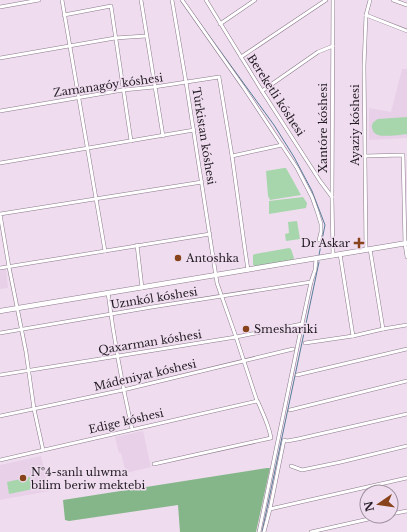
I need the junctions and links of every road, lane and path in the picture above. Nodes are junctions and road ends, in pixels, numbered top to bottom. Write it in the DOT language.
graph roads {
  1 [pos="39,0"];
  2 [pos="62,0"];
  3 [pos="140,0"];
  4 [pos="173,0"];
  5 [pos="206,0"];
  6 [pos="255,0"];
  7 [pos="326,0"];
  8 [pos="333,0"];
  9 [pos="370,0"];
  10 [pos="393,0"];
  11 [pos="184,1"];
  12 [pos="407,4"];
  13 [pos="0,7"];
  14 [pos="64,15"];
  15 [pos="366,15"];
  16 [pos="220,24"];
  17 [pos="407,31"];
  18 [pos="146,36"];
  19 [pos="115,38"];
  20 [pos="70,46"];
  21 [pos="333,46"];
  22 [pos="241,57"];
  23 [pos="0,58"];
  24 [pos="186,82"];
  25 [pos="154,87"];
  26 [pos="123,90"];
  27 [pos="262,92"];
  28 [pos="79,98"];
  29 [pos="0,111"];
  30 [pos="194,130"];
  31 [pos="163,136"];
  32 [pos="131,141"];
  33 [pos="282,145"];
  34 [pos="88,148"];
  35 [pos="232,156"];
  36 [pos="365,156"];
  37 [pos="0,163"];
  38 [pos="202,182"];
  39 [pos="332,198"];
  40 [pos="96,199"];
  41 [pos="0,214"];
  42 [pos="210,234"];
  43 [pos="320,240"];
  44 [pos="406,243"];
  45 [pos="137,245"];
  46 [pos="368,250"];
  47 [pos="106,251"];
  48 [pos="340,254"];
  49 [pos="333,256"];
  50 [pos="407,258"];
  51 [pos="316,259"];
  52 [pos="9,267"];
  53 [pos="0,268"];
  54 [pos="248,270"];
  55 [pos="217,275"];
  56 [pos="311,282"];
  57 [pos="142,288"];
  58 [pos="108,293"];
  59 [pos="222,296"];
  60 [pos="17,308"];
  61 [pos="0,311"];
  62 [pos="111,314"];
  63 [pos="302,324"];
  64 [pos="407,325"];
  65 [pos="22,329"];
  66 [pos="383,329"];
  67 [pos="0,333"];
  68 [pos="353,336"];
  69 [pos="236,337"];
  70 [pos="304,343"];
  71 [pos="293,349"];
  72 [pos="407,349"];
  73 [pos="118,356"];
  74 [pos="244,361"];
  75 [pos="29,370"];
  76 [pos="0,375"];
  77 [pos="297,375"];
  78 [pos="407,381"];
  79 [pos="123,390"];
  80 [pos="256,401"];
  81 [pos="34,409"];
  82 [pos="290,410"];
  83 [pos="407,414"];
  84 [pos="0,416"];
  85 [pos="132,429"];
  86 [pos="407,446"];
  87 [pos="44,450"];
  88 [pos="0,460"];
  89 [pos="154,464"];
  90 [pos="290,466"];
  91 [pos="407,478"];
  92 [pos="270,509"];
  93 [pos="359,521"];
  94 [pos="259,532"];
  95 [pos="264,532"];
  96 [pos="311,532"];
  1 -- 13 [label="street"];
  2 -- 14 [label="street"];
  3 -- 18 [label="street"];
  4 -- 24 [label="street, Túrkistan kóshesi"];
  5 -- 16 [label="street, Bereketli kóshesi"];
  6 -- 16 [label="street"];
  7 -- 22 [label="street"];
  8 -- 21 [label="street, Xantóre kóshesi"];
  9 -- 15 [label="street, Ayaziy kóshesi"];
  10 -- 12 [label="street"];
  11 -- 33 [label="street"];
  14 -- 19 [label="street"];
  14 -- 20 [label="street"];
  15 -- 17 [label="street"];
  15 -- 36 [label="street, Ayaziy kóshesi"];
  16 -- 22 [label="street, Bereketli kóshesi"];
  18 -- 19 [label="street"];
  18 -- 25 [label="street"];
  19 -- 20 [label="street"];
  19 -- 26 [label="street"];
  20 -- 23 [label="street"];
  20 -- 28 [label="street"];
  21 -- 27 [label="street"];
  21 -- 39 [label="street, Xantóre kóshesi"];
  22 -- 27 [label="street, Bereketli kóshesi"];
  24 -- 25 [label="street, Zamanagóy kóshesi"];
  24 -- 30 [label="street, Túrkistan kóshesi"];
  24 -- 35 [label="street, Zamanagóy kóshesi"];
  25 -- 26 [label="street, Zamanagóy kóshesi"];
  25 -- 31 [label="street"];
  26 -- 28 [label="street, Zamanagóy kóshesi"];
  26 -- 32 [label="street"];
  27 -- 39 [label="street, Bereketli kóshesi"];
  28 -- 29 [label="street, Zamanagóy kóshesi"];
  28 -- 34 [label="street"];
  30 -- 31 [label="street"];
  30 -- 38 [label="street, Túrkistan kóshesi"];
  31 -- 32 [label="street"];
  32 -- 34 [label="street"];
  33 -- 35 [label="street"];
  33 -- 43 [label="street"];
  34 -- 37 [label="street"];
  34 -- 40 [label="street"];
  35 -- 54 [label="street"];
  36 -- 44 [label="street"];
  36 -- 46 [label="street, Ayaziy kóshesi"];
  38 -- 40 [label="street"];
  38 -- 42 [label="street, Túrkistan kóshesi"];
  39 -- 49 [label="street, Xantóre kóshesi"];
  40 -- 41 [label="street"];
  40 -- 47 [label="street"];
  41 -- 52 [label="street"];
  42 -- 45 [label="street"];
  42 -- 55 [label="street, Túrkistan kóshesi"];
  44 -- 46 [label="main road"];
  44 -- 50 [label="street"];
  45 -- 47 [label="street"];
  45 -- 57 [label="street"];
  46 -- 48 [label="main road"];
  46 -- 66 [label="street, Ayaziy kóshesi"];
  47 -- 52 [label="street"];
  48 -- 49 [label="main road"];
  48 -- 68 [label="street"];
  49 -- 51 [label="main road"];
  51 -- 54 [label="main road"];
  51 -- 56 [label="street"];
  52 -- 53 [label="street"];
  52 -- 60 [label="street"];
  54 -- 55 [label="main road"];
  55 -- 57 [label="main road"];
  55 -- 59 [label="street, Túrkistan kóshesi"];
  56 -- 59 [label="street, Uzınkól kóshesi"];
  56 -- 63 [label="street"];
  57 -- 58 [label="main road"];
  58 -- 60 [label="main road"];
  58 -- 62 [label="street"];
  59 -- 62 [label="street, Uzınkól kóshesi"];
  59 -- 69 [label="street, Túrkistan kóshesi"];
  60 -- 61 [label="main road"];
  60 -- 65 [label="street"];
  62 -- 65 [label="street, Uzınkól kóshesi"];
  62 -- 73 [label="street"];
  63 -- 69 [label="street, Qaxarman kóshesi"];
  63 -- 94 [label="street"];
  64 -- 66 [label="street"];
  65 -- 67 [label="street, Uzınkól kóshesi"];
  65 -- 75 [label="street"];
  66 -- 68 [label="street"];
  68 -- 70 [label="street"];
  69 -- 73 [label="street, Qaxarman kóshesi"];
  69 -- 74 [label="street, Túrkistan kóshesi"];
  71 -- 74 [label="street, Mádeniyat kóshesi"];
  72 -- 77 [label="street"];
  73 -- 75 [label="street, Qaxarman kóshesi"];
  73 -- 79 [label="street"];
  74 -- 79 [label="street, Mádeniyat kóshesi"];
  74 -- 80 [label="street, Túrkistan kóshesi"];
  75 -- 76 [label="street, Qaxarman kóshesi"];
  75 -- 81 [label="street"];
  78 -- 82 [label="street"];
  79 -- 81 [label="street, Mádeniyat kóshesi"];
  79 -- 85 [label="street"];
  80 -- 85 [label="street, Edige kóshesi"];
  80 -- 89 [label="street, Túrkistan kóshesi"];
  81 -- 84 [label="street, Mádeniyat kóshesi"];
  81 -- 87 [label="street"];
  83 -- 92 [label="street"];
  85 -- 87 [label="street, Edige kóshesi"];
  86 -- 90 [label="street"];
  87 -- 88 [label="street, Edige kóshesi"];
  91 -- 92 [label="street"];
  92 -- 95 [label="street"];
  93 -- 96 [label="street"];
}
